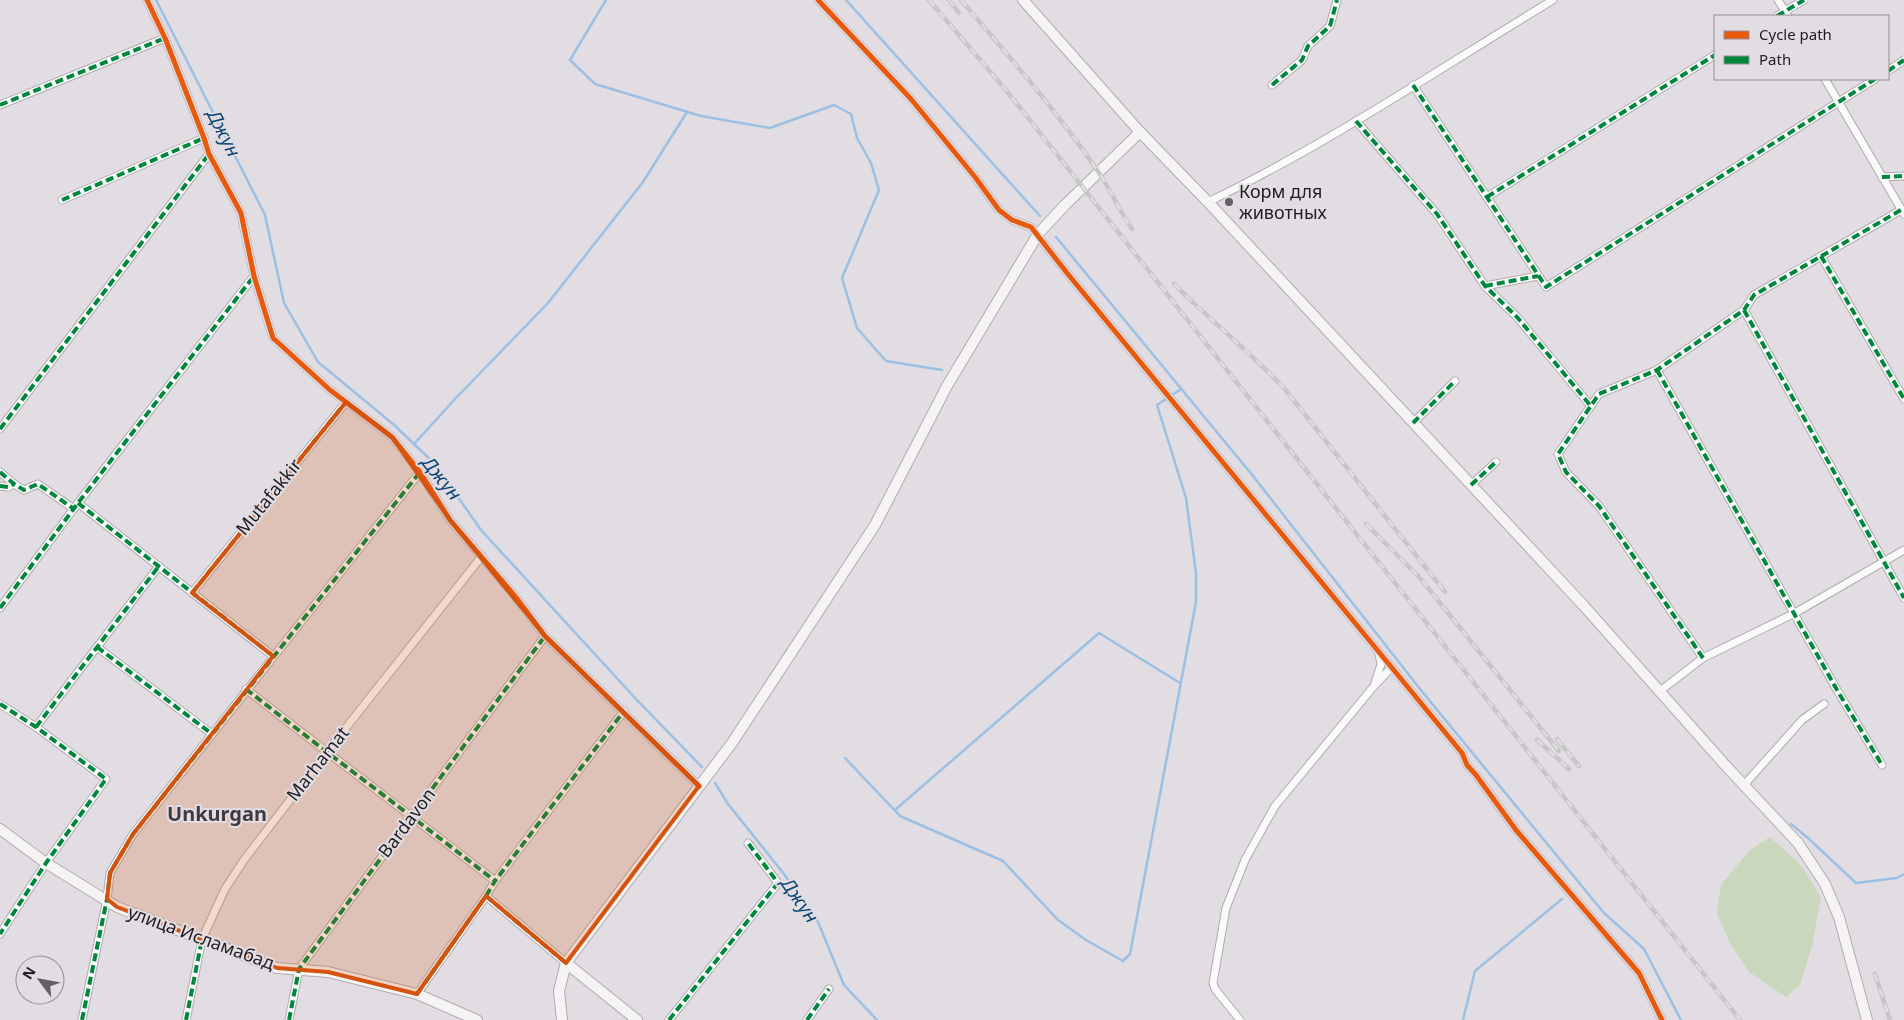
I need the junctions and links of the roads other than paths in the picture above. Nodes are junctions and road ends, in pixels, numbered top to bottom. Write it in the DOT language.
graph roads {
  1 [pos="146,0"];
  2 [pos="818,0"];
  3 [pos="1023,0"];
  4 [pos="1337,0"];
  5 [pos="1553,0"];
  6 [pos="1778,0"];
  7 [pos="1804,0"];
  8 [pos="1787,14"];
  9 [pos="165,38"];
  10 [pos="1714,56"];
  11 [pos="1904,60"];
  12 [pos="1889,70"];
  13 [pos="1826,80"];
  14 [pos="1873,80"];
  15 [pos="1272,85"];
  16 [pos="1413,85"];
  17 [pos="1838,102"];
  18 [pos="0,105"];
  19 [pos="1356,121"];
  20 [pos="1140,132"];
  21 [pos="204,138"];
  22 [pos="209,154"];
  23 [pos="1904,176"];
  24 [pos="1882,177"];
  25 [pos="1487,197"];
  26 [pos="62,200"];
  27 [pos="1208,202"];
  28 [pos="1903,212"];
  29 [pos="1038,234"];
  30 [pos="1820,256"];
  31 [pos="254,276"];
  32 [pos="1538,276"];
  33 [pos="1485,286"];
  34 [pos="1744,310"];
  35 [pos="1656,370"];
  36 [pos="1455,381"];
  37 [pos="1904,399"];
  38 [pos="346,402"];
  39 [pos="1590,405"];
  40 [pos="1413,422"];
  41 [pos="0,429"];
  42 [pos="1496,462"];
  43 [pos="0,472"];
  44 [pos="420,472"];
  45 [pos="14,484"];
  46 [pos="1471,485"];
  47 [pos="0,486"];
  48 [pos="76,506"];
  49 [pos="1904,550"];
  50 [pos="482,556"];
  51 [pos="1884,561"];
  52 [pos="159,566"];
  53 [pos="192,593"];
  54 [pos="1904,598"];
  55 [pos="0,608"];
  56 [pos="1795,613"];
  57 [pos="545,636"];
  58 [pos="97,648"];
  59 [pos="1378,652"];
  60 [pos="273,656"];
  61 [pos="1704,658"];
  62 [pos="1391,668"];
  63 [pos="1374,686"];
  64 [pos="246,689"];
  65 [pos="1660,691"];
  66 [pos="0,704"];
  67 [pos="1824,704"];
  68 [pos="624,711"];
  69 [pos="36,727"];
  70 [pos="212,734"];
  71 [pos="326,753"];
  72 [pos="1882,765"];
  73 [pos="1744,785"];
  74 [pos="699,786"];
  75 [pos="412,815"];
  76 [pos="0,829"];
  77 [pos="748,843"];
  78 [pos="46,863"];
  79 [pos="494,881"];
  80 [pos="486,896"];
  81 [pos="107,899"];
  82 [pos="0,934"];
  83 [pos="202,939"];
  84 [pos="566,963"];
  85 [pos="299,969"];
  86 [pos="829,990"];
  87 [pos="417,994"];
  88 [pos="82,1020"];
  89 [pos="186,1020"];
  90 [pos="289,1020"];
  91 [pos="477,1020"];
  92 [pos="562,1020"];
  93 [pos="637,1020"];
  94 [pos="669,1020"];
  95 [pos="807,1020"];
  96 [pos="1240,1020"];
  97 [pos="1662,1020"];
  98 [pos="1867,1020"];
  1 -- 9 [label="street"];
  2 -- 29 [label="street"];
  3 -- 20 [label="main road"];
  4 -- 15 [label="street"];
  5 -- 16 [label="street"];
  6 -- 8 [label="street"];
  7 -- 8 [label="street"];
  9 -- 18 [label="street"];
  9 -- 21 [label="street"];
  10 -- 25 [label="street"];
  11 -- 12 [label="street"];
  13 -- 17 [label="street"];
  14 -- 17 [label="street"];
  16 -- 19 [label="street"];
  16 -- 25 [label="street"];
  17 -- 24 [label="street"];
  17 -- 32 [label="street"];
  19 -- 27 [label="street"];
  19 -- 33 [label="street"];
  20 -- 27 [label="main road"];
  20 -- 29 [label="main road"];
  21 -- 22 [label="street"];
  21 -- 26 [label="street"];
  22 -- 31 [label="street"];
  22 -- 41 [label="street"];
  23 -- 24 [label="street"];
  24 -- 28 [label="street"];
  25 -- 32 [label="street"];
  27 -- 40 [label="main road"];
  28 -- 30 [label="street"];
  29 -- 59 [label="street"];
  29 -- 74 [label="main road"];
  30 -- 34 [label="street"];
  30 -- 37 [label="street"];
  31 -- 38 [label="street"];
  31 -- 48 [label="street"];
  32 -- 33 [label="street"];
  33 -- 39 [label="street"];
  34 -- 35 [label="street"];
  34 -- 51 [label="street"];
  35 -- 39 [label="street"];
  35 -- 56 [label="street"];
  36 -- 40 [label="street"];
  38 -- 44 [label="street"];
  38 -- 53 [label="street, Mutafakkir"];
  39 -- 61 [label="street"];
  40 -- 46 [label="main road"];
  42 -- 46 [label="street"];
  43 -- 45 [label="street"];
  44 -- 50 [label="street"];
  44 -- 60 [label="street"];
  45 -- 47 [label="street"];
  45 -- 48 [label="street"];
  46 -- 65 [label="main road"];
  48 -- 52 [label="street"];
  48 -- 55 [label="street"];
  49 -- 51 [label="street"];
  50 -- 57 [label="street"];
  50 -- 71 [label="street, Marhamat"];
  51 -- 54 [label="street"];
  51 -- 56 [label="street"];
  52 -- 53 [label="street"];
  52 -- 58 [label="street"];
  53 -- 60 [label="street"];
  56 -- 61 [label="street"];
  56 -- 72 [label="street"];
  57 -- 68 [label="street"];
  57 -- 75 [label="street, Bardavon"];
  58 -- 69 [label="street"];
  58 -- 70 [label="street"];
  59 -- 62 [label="street"];
  59 -- 63 [label="street"];
  60 -- 64 [label="street"];
  61 -- 65 [label="street"];
  62 -- 63 [label="street"];
  62 -- 97 [label="street"];
  63 -- 96 [label="street"];
  64 -- 70 [label="street"];
  64 -- 71 [label="street"];
  65 -- 73 [label="main road"];
  66 -- 69 [label="street"];
  67 -- 73 [label="street"];
  68 -- 74 [label="street"];
  68 -- 79 [label="street"];
  69 -- 78 [label="street"];
  70 -- 81 [label="street"];
  71 -- 75 [label="street"];
  71 -- 83 [label="street, Marhamat"];
  73 -- 98 [label="main road"];
  74 -- 84 [label="main road"];
  75 -- 79 [label="street"];
  75 -- 85 [label="street, Bardavon"];
  76 -- 78 [label="main road, улица Исламабад"];
  77 -- 94 [label="street"];
  78 -- 81 [label="main road, улица Исламабад"];
  78 -- 82 [label="street"];
  79 -- 80 [label="street"];
  80 -- 84 [label="street"];
  80 -- 87 [label="street"];
  81 -- 83 [label="main road, улица Исламабад"];
  81 -- 88 [label="street"];
  83 -- 85 [label="main road, улица Исламабад"];
  83 -- 89 [label="street, Marhamat"];
  84 -- 92 [label="main road"];
  84 -- 93 [label="main road"];
  85 -- 87 [label="main road, улица Исламабад"];
  85 -- 90 [label="street, Bardavon"];
  86 -- 95 [label="street"];
  87 -- 91 [label="main road, улица Исламабад"];
}
